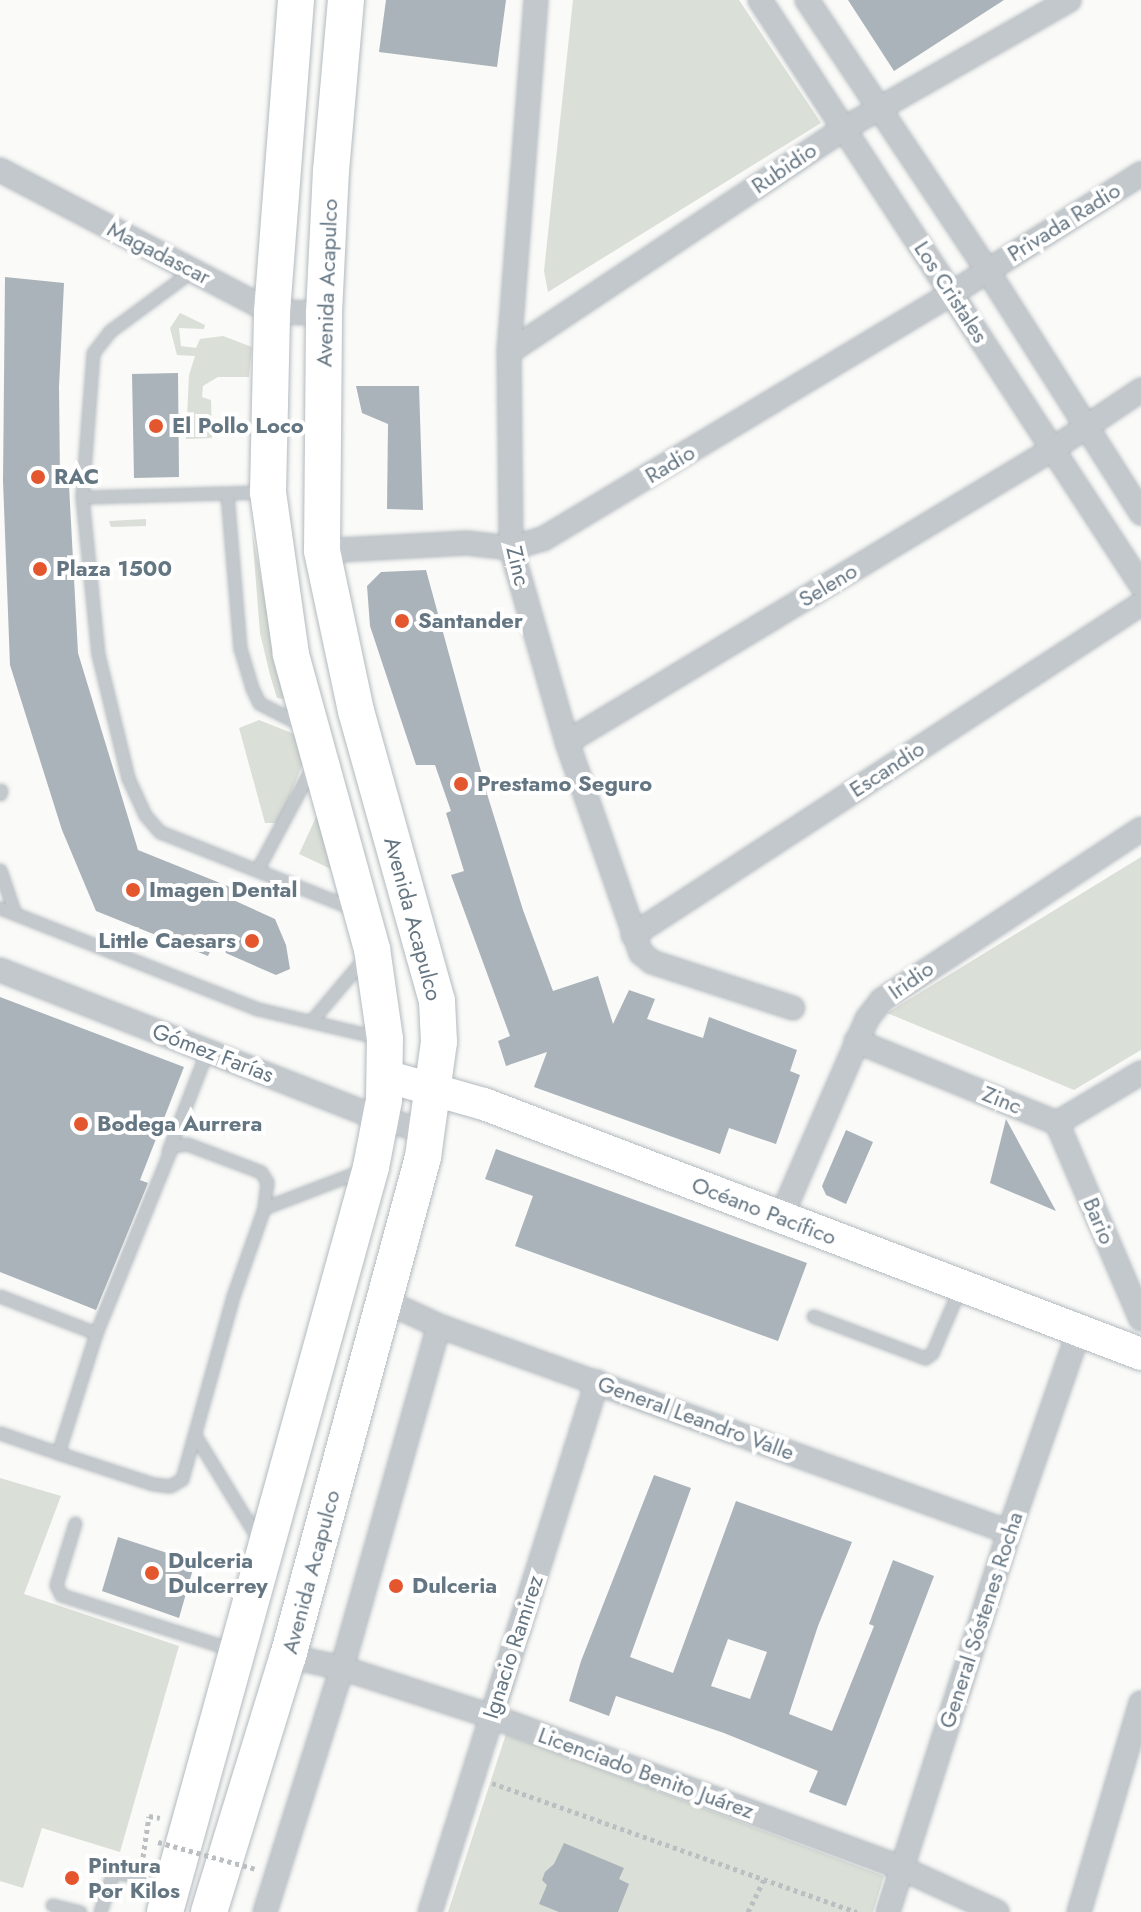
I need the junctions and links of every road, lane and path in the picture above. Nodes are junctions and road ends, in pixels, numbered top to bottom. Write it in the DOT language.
graph roads {
  1 [pos="296,0"];
  2 [pos="346,0"];
  3 [pos="536,0"];
  4 [pos="760,0"];
  5 [pos="807,0"];
  6 [pos="1069,0"];
  7 [pos="879,109"];
  8 [pos="845,128"];
  9 [pos="0,170"];
  10 [pos="1141,174"];
  11 [pos="194,270"];
  12 [pos="987,270"];
  13 [pos="951,294"];
  14 [pos="272,312"];
  15 [pos="324,313"];
  16 [pos="509,352"];
  17 [pos="1141,390"];
  18 [pos="1086,425"];
  19 [pos="1053,449"];
  20 [pos="268,492"];
  21 [pos="227,494"];
  22 [pos="82,497"];
  23 [pos="1141,513"];
  24 [pos="511,548"];
  25 [pos="322,551"];
  26 [pos="1141,585"];
  27 [pos="1141,604"];
  28 [pos="314,742"];
  29 [pos="567,742"];
  30 [pos="1141,829"];
  31 [pos="0,870"];
  32 [pos="257,870"];
  33 [pos="0,908"];
  34 [pos="362,912"];
  35 [pos="15,914"];
  36 [pos="633,935"];
  37 [pos="372,949"];
  38 [pos="0,970"];
  39 [pos="793,1008"];
  40 [pos="312,1020"];
  41 [pos="385,1039"];
  42 [pos="856,1041"];
  43 [pos="207,1051"];
  44 [pos="1141,1073"];
  45 [pos="385,1076"];
  46 [pos="435,1089"];
  47 [pos="381,1119"];
  48 [pos="1057,1123"];
  49 [pos="429,1132"];
  50 [pos="168,1151"];
  51 [pos="371,1167"];
  52 [pos="264,1208"];
  53 [pos="781,1217"];
  54 [pos="961,1285"];
  55 [pos="0,1296"];
  56 [pos="385,1301"];
  57 [pos="813,1316"];
  58 [pos="1141,1319"];
  59 [pos="439,1326"];
  60 [pos="1079,1331"];
  61 [pos="96,1333"];
  62 [pos="1141,1354"];
  63 [pos="597,1382"];
  64 [pos="0,1433"];
  65 [pos="196,1437"];
  66 [pos="58,1453"];
  67 [pos="75,1523"];
  68 [pos="1009,1532"];
  69 [pos="266,1553"];
  70 [pos="238,1651"];
  71 [pos="288,1656"];
  72 [pos="342,1668"];
  73 [pos="1141,1703"];
  74 [pos="491,1716"];
  75 [pos="490,1782"];
  76 [pos="158,1842"];
  77 [pos="901,1868"];
  78 [pos="256,1869"];
  79 [pos="764,1879"];
  80 [pos="169,1898"];
  81 [pos="52,1905"];
  82 [pos="80,1912"];
  83 [pos="100,1912"];
  84 [pos="209,1912"];
  85 [pos="265,1912"];
  86 [pos="430,1912"];
  87 [pos="748,1912"];
  88 [pos="857,1912"];
  89 [pos="888,1912"];
  90 [pos="997,1912"];
  91 [pos="1079,1912"];
  1 -- 14 [label="main road"];
  2 -- 15 [label="main road, Avenida Acapulco"];
  3 -- 16 [label="street, Zinc"];
  4 -- 8 [label="street, Los Cristales"];
  5 -- 7 [label="street, Los Cristales"];
  6 -- 7 [label="street, Rubidio"];
  7 -- 8 [label="street, Rubidio"];
  7 -- 12 [label="street, Los Cristales"];
  8 -- 13 [label="street, Los Cristales"];
  8 -- 16 [label="street, Rubidio"];
  9 -- 11 [label="street, Magadascar"];
  10 -- 12 [label="street, Privada Radio"];
  11 -- 14 [label="street, Magadascar"];
  11 -- 22 [label="lane"];
  12 -- 13 [label="street, Radio"];
  12 -- 18 [label="street, Los Cristales"];
  13 -- 19 [label="street, Los Cristales"];
  13 -- 24 [label="street, Radio"];
  14 -- 15 [label="street, Magadascar"];
  14 -- 20 [label="main road"];
  15 -- 25 [label="main road, Avenida Acapulco"];
  16 -- 24 [label="street, Zinc"];
  17 -- 18 [label="street, Seleno"];
  18 -- 19 [label="street, Seleno"];
  18 -- 23 [label="street, Los Cristales"];
  19 -- 26 [label="street, Los Cristales"];
  19 -- 29 [label="street, Seleno"];
  20 -- 21 [label="lane"];
  20 -- 28 [label="main road"];
  21 -- 22 [label="lane"];
  21 -- 28 [label="lane"];
  22 -- 32 [label="lane"];
  24 -- 25 [label="street, Radio"];
  24 -- 29 [label="street, Zinc"];
  25 -- 46 [label="main road, Avenida Acapulco"];
  27 -- 36 [label="street, Escandio"];
  28 -- 32 [label="lane"];
  28 -- 34 [label="main road"];
  29 -- 36 [label="street, Zinc"];
  30 -- 42 [label="street, Iridio"];
  31 -- 35 [label="lane"];
  32 -- 34 [label="lane"];
  33 -- 35 [label="lane"];
  34 -- 37 [label="main road"];
  35 -- 40 [label="lane"];
  36 -- 39 [label="street, Zinc"];
  37 -- 40 [label="lane"];
  37 -- 41 [label="main road"];
  38 -- 43 [label="street, Gómez Farías"];
  40 -- 41 [label="lane"];
  41 -- 45 [label="main road"];
  42 -- 48 [label="street, Zinc"];
  42 -- 53 [label="street, Iridio"];
  43 -- 47 [label="street, Gómez Farías"];
  43 -- 50 [label="lane"];
  44 -- 48 [label="street"];
  45 -- 46 [label="street, Océano Pacífico"];
  45 -- 47 [label="main road"];
  46 -- 49 [label="main road, Avenida Acapulco"];
  46 -- 53 [label="street, Océano Pacífico"];
  47 -- 49 [label="street, Gómez Farías"];
  47 -- 51 [label="main road"];
  48 -- 58 [label="street, Bario"];
  49 -- 56 [label="main road, Avenida Acapulco"];
  50 -- 52 [label="lane"];
  50 -- 61 [label="lane"];
  51 -- 52 [label="lane"];
  51 -- 69 [label="main road"];
  52 -- 65 [label="lane"];
  53 -- 54 [label="street, Océano Pacífico"];
  54 -- 57 [label="lane"];
  54 -- 60 [label="street, Océano Pacífico"];
  55 -- 61 [label="lane"];
  56 -- 59 [label="street, General Leandro Valle"];
  56 -- 71 [label="main road, Avenida Acapulco"];
  59 -- 63 [label="street, General Leandro Valle"];
  59 -- 72 [label="street"];
  60 -- 62 [label="street, Océano Pacífico"];
  60 -- 68 [label="street, General Sóstenes Rocha"];
  61 -- 66 [label="lane"];
  63 -- 68 [label="street, General Leandro Valle"];
  63 -- 74 [label="street, Ignacio Ramirez"];
  64 -- 66 [label="lane"];
  65 -- 66 [label="lane"];
  65 -- 69 [label="lane"];
  67 -- 70 [label="lane"];
  68 -- 77 [label="street, General Sóstenes Rocha"];
  69 -- 70 [label="main road"];
  70 -- 80 [label="main road"];
  71 -- 72 [label="street, Licenciado Benito Juárez"];
  71 -- 84 [label="main road, Avenida Acapulco"];
  72 -- 74 [label="street, Licenciado Benito Juárez"];
  72 -- 85 [label="street"];
  73 -- 91 [label="street"];
  74 -- 77 [label="street, Licenciado Benito Juárez"];
  74 -- 86 [label="street, Ignacio Ramirez"];
  75 -- 79 [label="path"];
  76 -- 78 [label="path, bridge"];
  77 -- 89 [label="street, General Sóstenes Rocha"];
  77 -- 90 [label="street, Licenciado Benito Juárez"];
  79 -- 87 [label="path"];
  79 -- 88 [label="path"];
  80 -- 83 [label="lane"];
  81 -- 82 [label="lane"];
}
